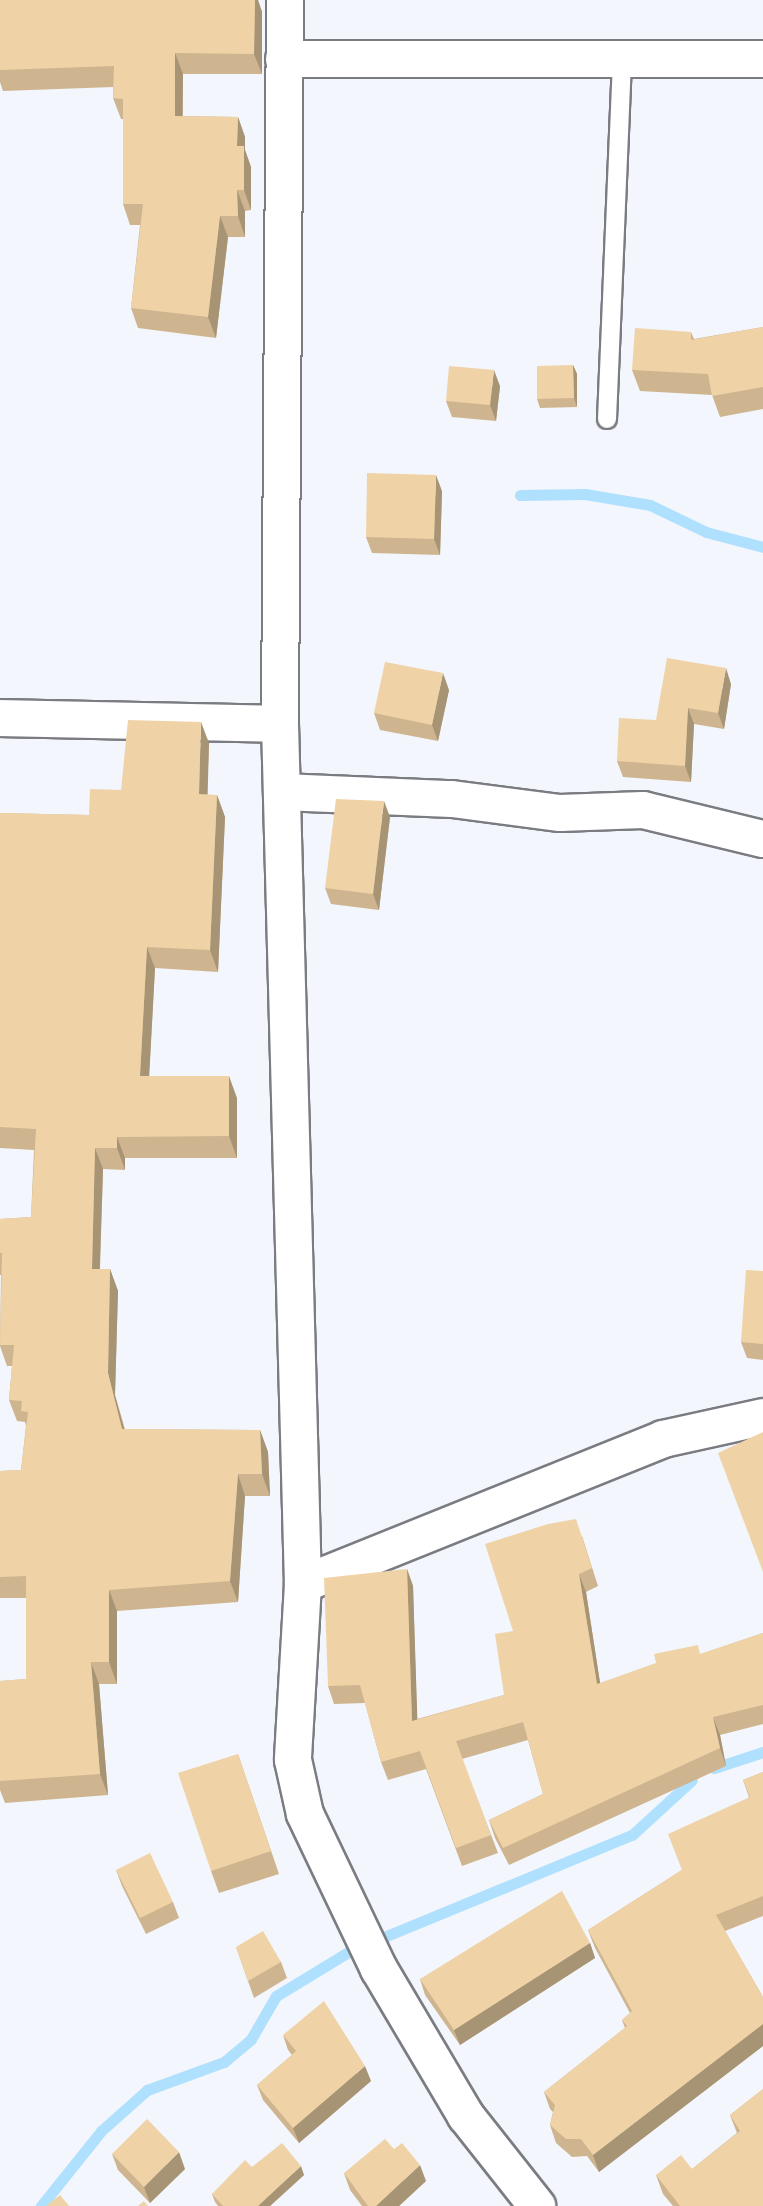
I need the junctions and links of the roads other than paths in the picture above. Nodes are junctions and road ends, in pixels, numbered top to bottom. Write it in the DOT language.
graph roads {
  1 [pos="285,0"];
  2 [pos="284,59"];
  3 [pos="622,59"];
  4 [pos="763,59"];
  5 [pos="607,419"];
  6 [pos="0,718"];
  7 [pos="280,724"];
  8 [pos="282,792"];
  9 [pos="763,839"];
  10 [pos="763,1417"];
  11 [pos="303,1584"];
  12 [pos="537,2206"];
  1 -- 2 [label="street"];
  2 -- 3 [label="street"];
  2 -- 7 [label="street"];
  3 -- 4 [label="street"];
  3 -- 5 [label="lane"];
  6 -- 7 [label="street"];
  7 -- 8 [label="street"];
  8 -- 9 [label="street"];
  8 -- 11 [label="street"];
  10 -- 11 [label="street"];
  11 -- 12 [label="street"];
}
